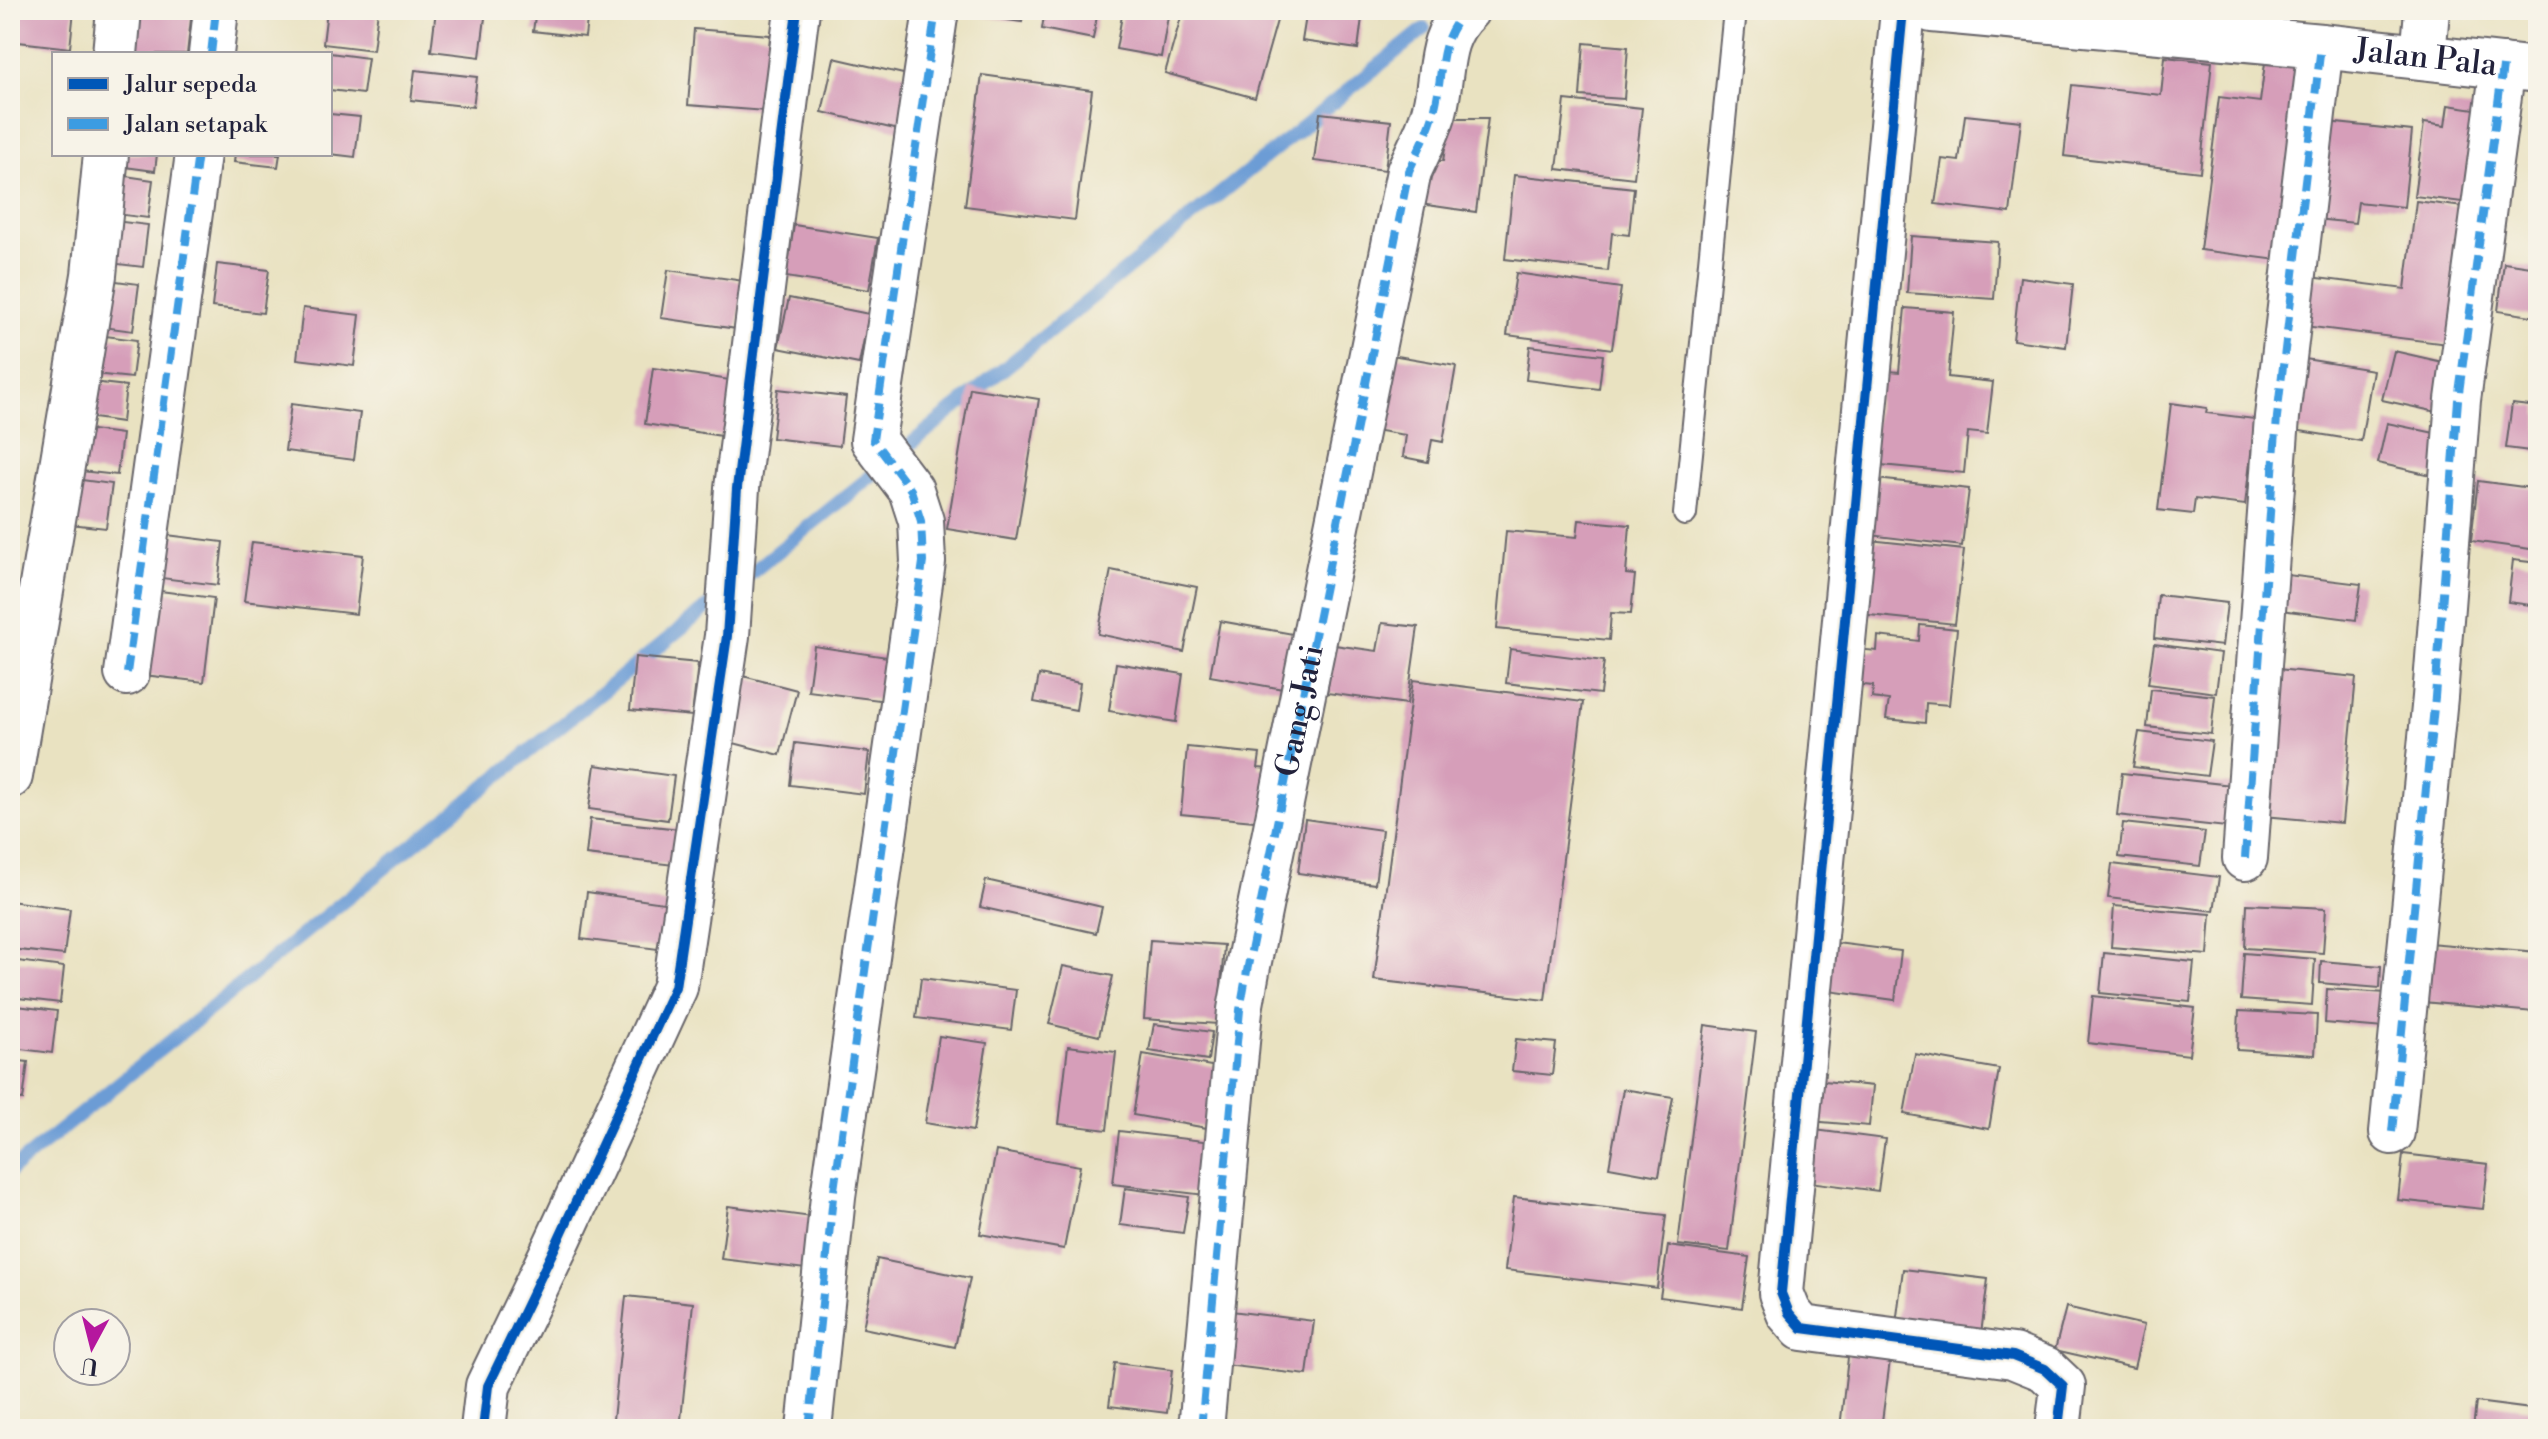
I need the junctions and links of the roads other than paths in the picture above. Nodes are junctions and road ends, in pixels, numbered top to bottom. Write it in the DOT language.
graph roads {
  1 [pos="119,10"];
  2 [pos="216,10"];
  3 [pos="797,10"];
  4 [pos="936,10"];
  5 [pos="1467,10"];
  6 [pos="1735,10"];
  7 [pos="1903,10"];
  8 [pos="1932,10"];
  9 [pos="2427,10"];
  10 [pos="2321,46"];
  11 [pos="115,52"];
  12 [pos="211,52"];
  13 [pos="2423,57"];
  14 [pos="2521,68"];
  15 [pos="106,156"];
  16 [pos="198,156"];
  17 [pos="1685,514"];
  18 [pos="127,673"];
  19 [pos="10,776"];
  20 [pos="2245,858"];
  21 [pos="2392,1132"];
  22 [pos="483,1429"];
  23 [pos="809,1429"];
  24 [pos="1201,1429"];
  25 [pos="2058,1429"];
  1 -- 11 [label="street"];
  2 -- 12 [label="street"];
  3 -- 22 [label="street"];
  4 -- 23 [label="street"];
  5 -- 24 [label="street, Gang Jati"];
  6 -- 17 [label="lane"];
  7 -- 25 [label="street"];
  8 -- 10 [label="street, Jalan Pala"];
  9 -- 13 [label="street"];
  10 -- 13 [label="street, Jalan Pala"];
  10 -- 20 [label="street"];
  13 -- 14 [label="street, Jalan Pala"];
  14 -- 21 [label="street"];
  15 -- 19 [label="street"];
  16 -- 18 [label="street"];
}
